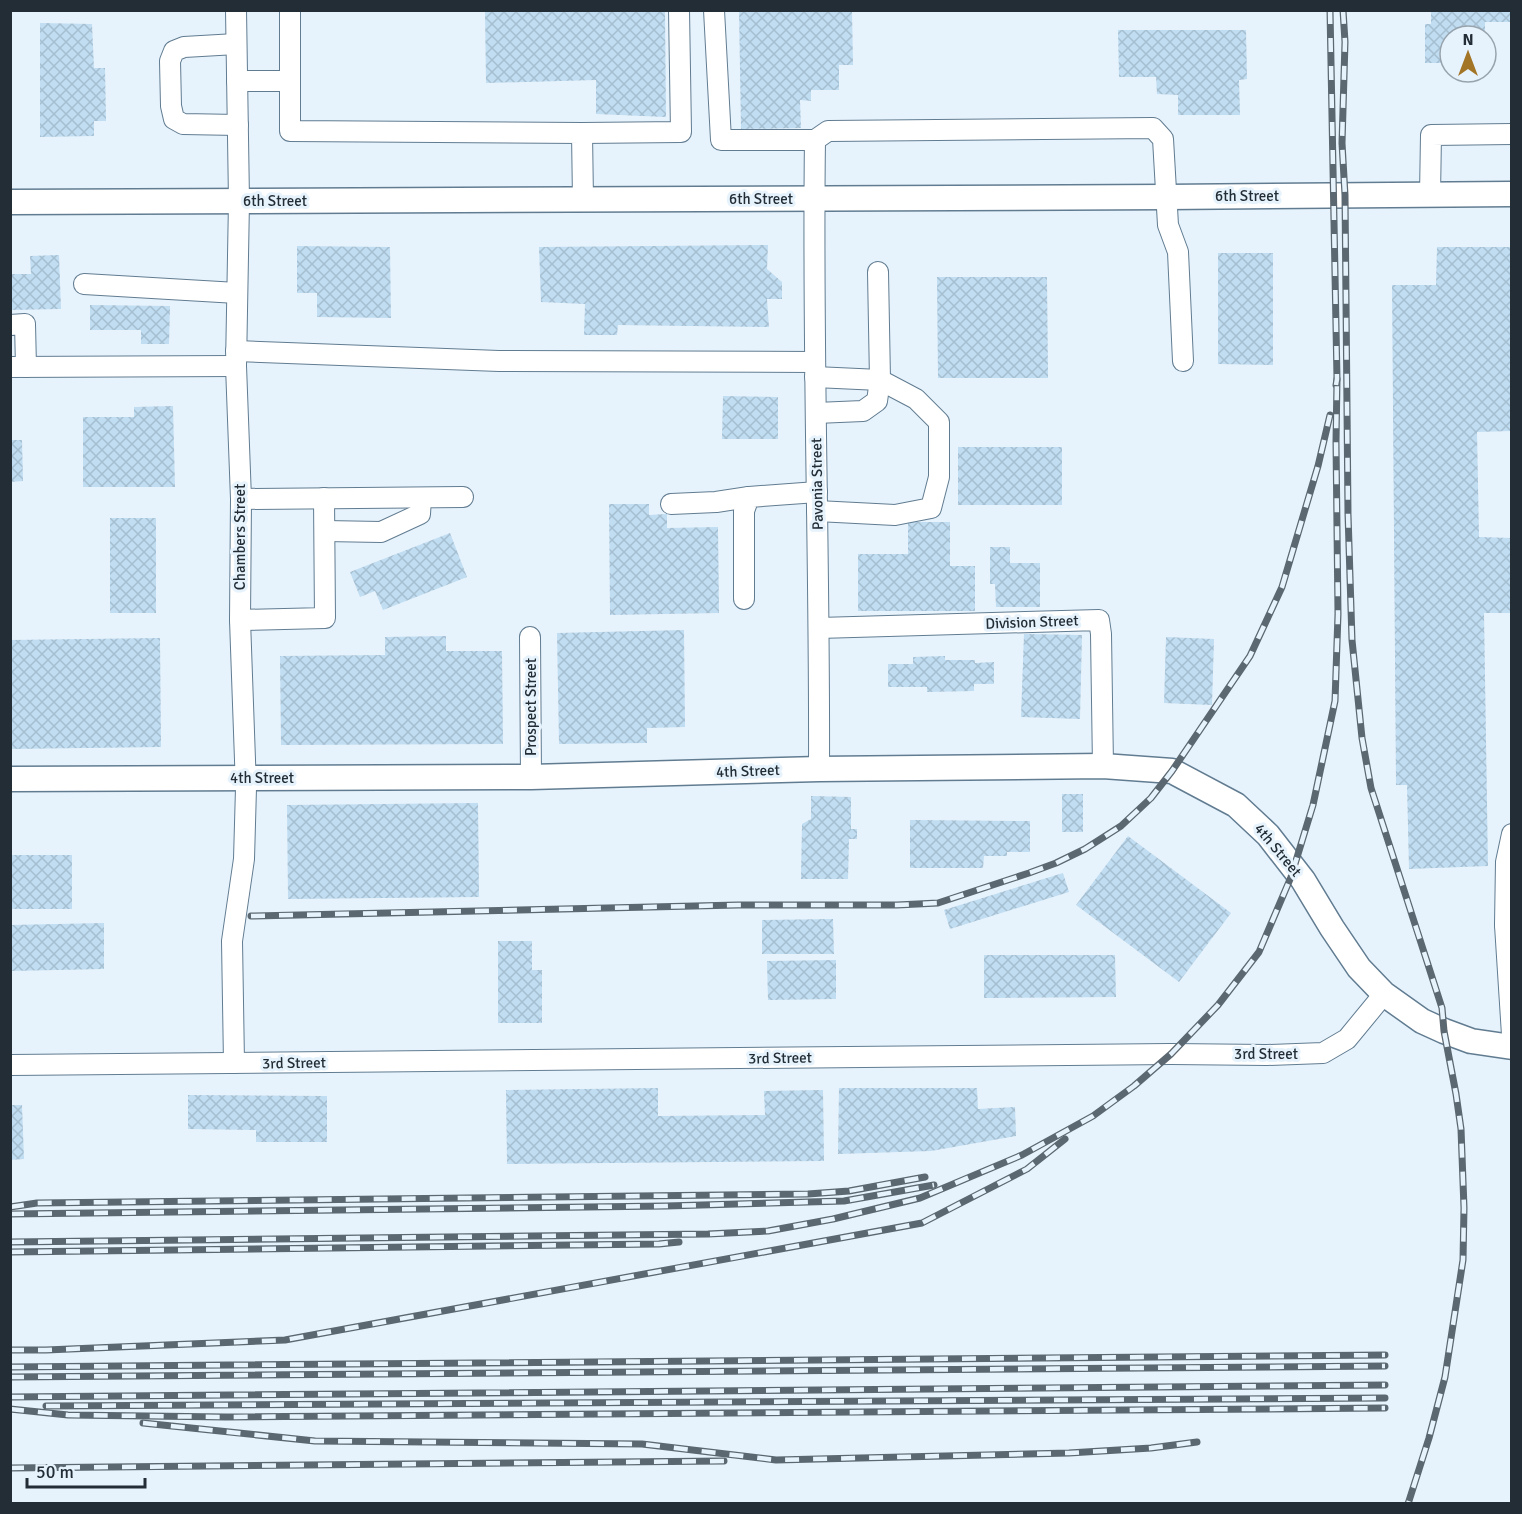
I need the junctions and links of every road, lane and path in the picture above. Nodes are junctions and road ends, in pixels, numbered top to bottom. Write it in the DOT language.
graph roads {
  1 [pos="236,10"];
  2 [pos="290,10"];
  3 [pos="679,10"];
  4 [pos="714,10"];
  5 [pos="236,44"];
  6 [pos="237,81"];
  7 [pos="290,81"];
  8 [pos="238,125"];
  9 [pos="582,133"];
  10 [pos="1512,134"];
  11 [pos="815,140"];
  12 [pos="1512,194"];
  13 [pos="1430,195"];
  14 [pos="1167,197"];
  15 [pos="814,199"];
  16 [pos="583,200"];
  17 [pos="239,201"];
  18 [pos="10,202"];
  19 [pos="878,272"];
  20 [pos="84,284"];
  21 [pos="237,293"];
  22 [pos="10,325"];
  23 [pos="236,358"];
  24 [pos="1183,361"];
  25 [pos="18,367"];
  26 [pos="815,369"];
  27 [pos="880,380"];
  28 [pos="816,413"];
  29 [pos="463,497"];
  30 [pos="749,497"];
  31 [pos="324,498"];
  32 [pos="421,498"];
  33 [pos="241,499"];
  34 [pos="817,501"];
  35 [pos="671,504"];
  36 [pos="325,531"];
  37 [pos="744,599"];
  38 [pos="240,620"];
  39 [pos="819,628"];
  40 [pos="530,637"];
  41 [pos="1103,766"];
  42 [pos="819,769"];
  43 [pos="531,777"];
  44 [pos="246,778"];
  45 [pos="10,779"];
  46 [pos="1512,834"];
  47 [pos="1508,922"];
  48 [pos="1384,994"];
  49 [pos="1512,1035"];
  50 [pos="1512,1047"];
  51 [pos="234,1063"];
  52 [pos="10,1065"];
  1 -- 5 [label="street, Chambers Street"];
  2 -- 7 [label="street"];
  3 -- 9 [label="street"];
  4 -- 11 [label="street"];
  5 -- 6 [label="street, Chambers Street"];
  5 -- 8 [label="street"];
  6 -- 7 [label="street"];
  6 -- 8 [label="street, Chambers Street"];
  7 -- 9 [label="street"];
  8 -- 17 [label="street, Chambers Street"];
  9 -- 16 [label="street"];
  10 -- 13 [label="street"];
  11 -- 14 [label="street"];
  11 -- 15 [label="street, Pavonia Street"];
  12 -- 13 [label="main road, 6th Street"];
  13 -- 14 [label="main road, 6th Street"];
  14 -- 15 [label="main road, 6th Street"];
  14 -- 24 [label="street"];
  15 -- 16 [label="main road, 6th Street"];
  15 -- 26 [label="street, Pavonia Street"];
  16 -- 17 [label="main road, 6th Street"];
  17 -- 18 [label="main road, 6th Street"];
  17 -- 21 [label="street, Chambers Street"];
  19 -- 27 [label="street"];
  20 -- 21 [label="street"];
  21 -- 23 [label="street, Chambers Street"];
  22 -- 25 [label="street"];
  23 -- 25 [label="street"];
  23 -- 26 [label="street"];
  23 -- 33 [label="street, Chambers Street"];
  26 -- 27 [label="street"];
  26 -- 28 [label="street, Pavonia Street"];
  27 -- 28 [label="street"];
  27 -- 34 [label="street"];
  28 -- 34 [label="street, Pavonia Street"];
  29 -- 32 [label="street"];
  30 -- 34 [label="street"];
  30 -- 35 [label="street"];
  30 -- 37 [label="street"];
  31 -- 32 [label="street"];
  31 -- 33 [label="street"];
  31 -- 36 [label="street"];
  32 -- 36 [label="street"];
  33 -- 38 [label="street, Chambers Street"];
  34 -- 39 [label="street, Pavonia Street"];
  36 -- 38 [label="street"];
  38 -- 44 [label="street, Chambers Street"];
  39 -- 41 [label="street, Division Street"];
  39 -- 42 [label="street, Pavonia Street"];
  40 -- 43 [label="street, Prospect Street"];
  41 -- 42 [label="main road, 4th Street"];
  41 -- 48 [label="main road, 4th Street"];
  42 -- 43 [label="main road, 4th Street"];
  43 -- 44 [label="main road, 4th Street"];
  44 -- 45 [label="main road, 4th Street"];
  44 -- 51 [label="street, Chambers Street"];
  46 -- 47 [label="street"];
  47 -- 49 [label="street"];
  48 -- 50 [label="main road"];
  48 -- 51 [label="street, 3rd Street"];
  51 -- 52 [label="street, 3rd Street"];
}
